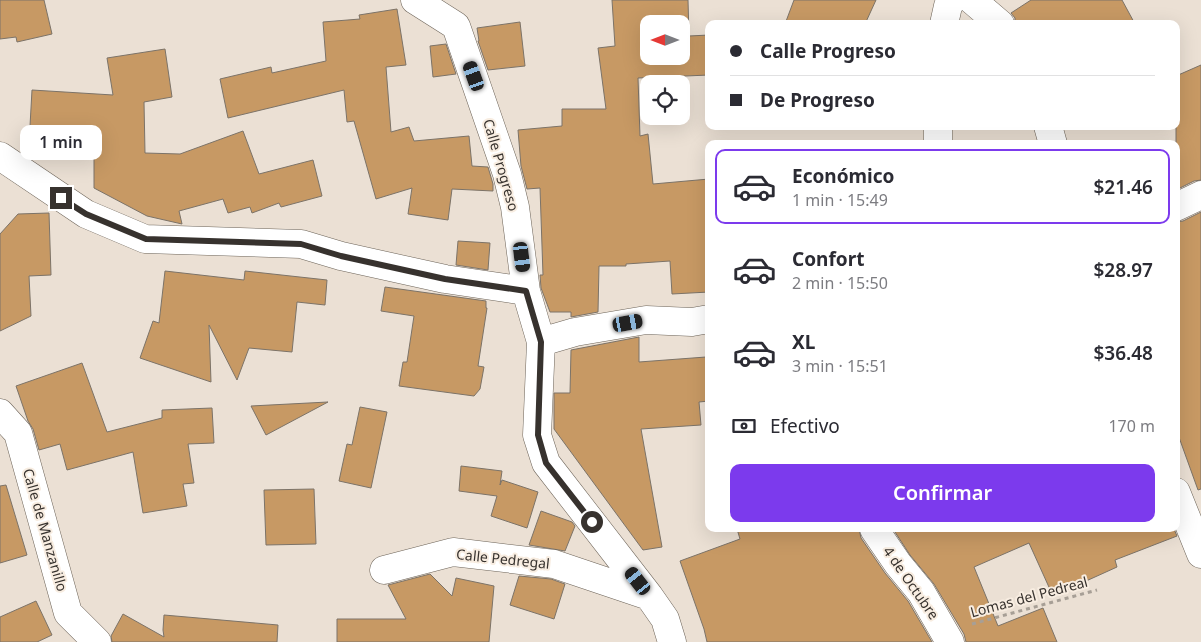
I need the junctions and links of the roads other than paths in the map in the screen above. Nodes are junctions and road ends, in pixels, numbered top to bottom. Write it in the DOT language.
graph roads {
  1 [pos="415,0"];
  2 [pos="952,0"];
  3 [pos="972,0"];
  4 [pos="945,20"];
  5 [pos="995,20"];
  6 [pos="0,156"];
  7 [pos="1201,195"];
  8 [pos="1180,206"];
  9 [pos="526,291"];
  10 [pos="705,320"];
  11 [pos="541,342"];
  12 [pos="0,413"];
  13 [pos="1180,502"];
  14 [pos="876,532"];
  15 [pos="1201,554"];
  16 [pos="384,570"];
  17 [pos="650,596"];
  18 [pos="949,640"];
  19 [pos="97,642"];
  20 [pos="672,642"];
  1 -- 9 [label="street, Calle Progreso"];
  2 -- 4 [label="street"];
  3 -- 5 [label="street"];
  6 -- 9 [label="street"];
  7 -- 8 [label="street"];
  9 -- 11 [label="street, Calle Progreso"];
  10 -- 11 [label="street"];
  11 -- 17 [label="street, Calle Progreso"];
  12 -- 19 [label="street, Calle de Manzanillo"];
  13 -- 15 [label="street"];
  14 -- 18 [label="street, 4 de Octubre"];
  16 -- 17 [label="street, Calle Pedregal"];
  17 -- 20 [label="street, Calle Progreso"];
}
